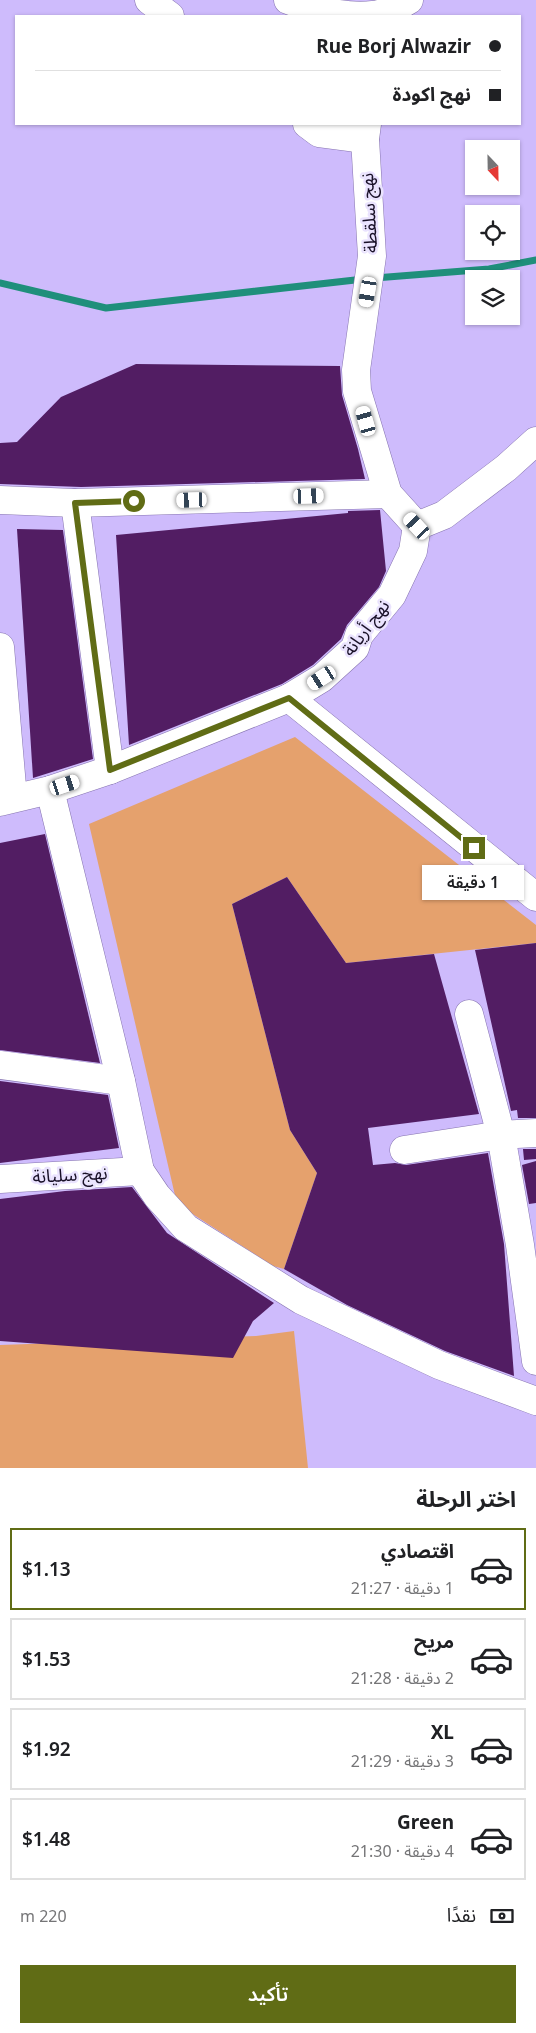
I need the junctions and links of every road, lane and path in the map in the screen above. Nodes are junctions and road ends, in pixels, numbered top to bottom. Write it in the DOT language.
graph roads {
  1 [pos="148,0"];
  2 [pos="288,0"];
  3 [pos="409,0"];
  4 [pos="169,15"];
  5 [pos="359,15"];
  6 [pos="376,15"];
  7 [pos="309,125"];
  8 [pos="366,132"];
  9 [pos="536,441"];
  10 [pos="388,494"];
  11 [pos="0,500"];
  12 [pos="75,503"];
  13 [pos="417,526"];
  14 [pos="0,647"];
  15 [pos="289,698"];
  16 [pos="110,770"];
  17 [pos="50,790"];
  18 [pos="7,800"];
  19 [pos="536,898"];
  20 [pos="469,1014"];
  21 [pos="0,1065"];
  22 [pos="121,1081"];
  23 [pos="536,1133"];
  24 [pos="501,1135"];
  25 [pos="404,1150"];
  26 [pos="140,1171"];
  27 [pos="0,1179"];
  28 [pos="536,1362"];
  29 [pos="536,1401"];
  1 -- 4 [label="street"];
  2 -- 5 [label="street"];
  3 -- 6 [label="street"];
  7 -- 8 [label="street"];
  8 -- 10 [label="street, نهج سلقطة"];
  9 -- 13 [label="street"];
  10 -- 12 [label="street"];
  10 -- 13 [label="street, نهج سلقطة"];
  11 -- 12 [label="street"];
  12 -- 16 [label="street"];
  13 -- 15 [label="street, نهج أريانة"];
  14 -- 18 [label="street"];
  15 -- 16 [label="street, نهج أريانة"];
  15 -- 19 [label="street"];
  16 -- 17 [label="street, نهج أريانة"];
  17 -- 18 [label="street, نهج أريانة"];
  17 -- 22 [label="street"];
  20 -- 24 [label="street"];
  21 -- 22 [label="street"];
  22 -- 26 [label="street"];
  23 -- 24 [label="street"];
  24 -- 25 [label="street"];
  24 -- 28 [label="street"];
  26 -- 27 [label="street, نهج سليانة"];
  26 -- 29 [label="street"];
}
